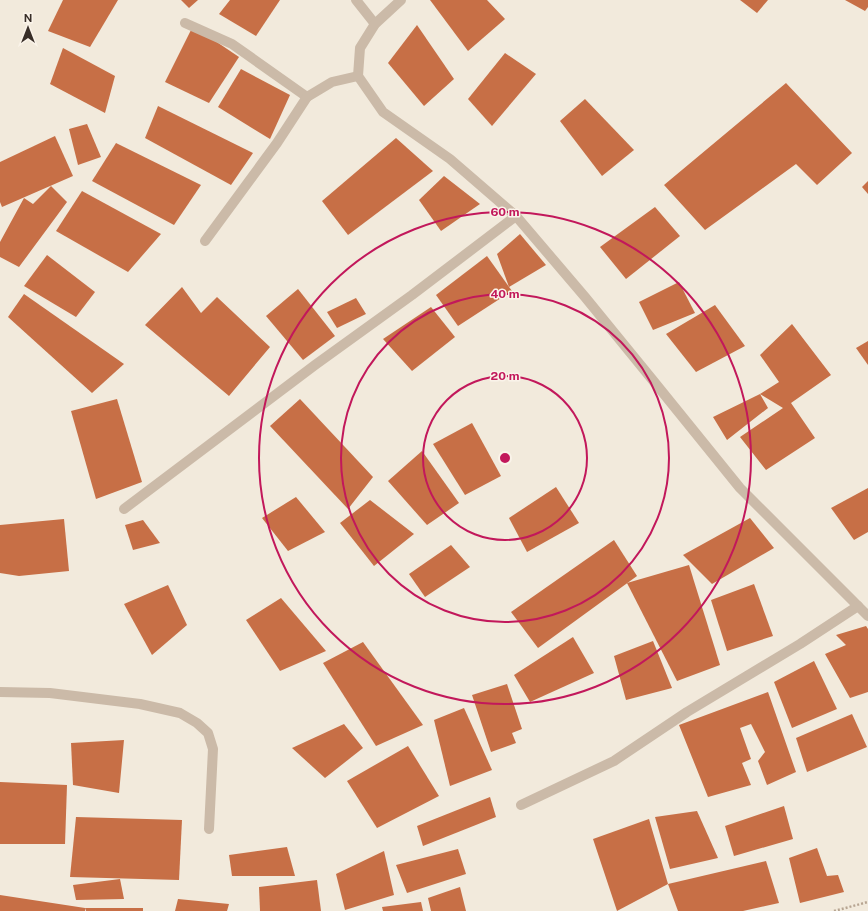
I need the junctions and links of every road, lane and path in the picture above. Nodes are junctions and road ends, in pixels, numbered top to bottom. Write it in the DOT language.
graph roads {
  1 [pos="356,0"];
  2 [pos="400,0"];
  3 [pos="185,23"];
  4 [pos="375,24"];
  5 [pos="358,76"];
  6 [pos="307,98"];
  7 [pos="516,216"];
  8 [pos="205,241"];
  9 [pos="124,509"];
  10 [pos="858,606"];
  11 [pos="868,616"];
  12 [pos="0,692"];
  13 [pos="521,805"];
  14 [pos="208,829"];
  15 [pos="868,902"];
  16 [pos="834,911"];
  1 -- 4 [label="street"];
  2 -- 4 [label="street"];
  3 -- 6 [label="street"];
  4 -- 5 [label="street"];
  5 -- 6 [label="street"];
  5 -- 7 [label="street"];
  6 -- 8 [label="street"];
  7 -- 9 [label="street"];
  7 -- 10 [label="street"];
  10 -- 11 [label="street"];
  10 -- 13 [label="street"];
  12 -- 14 [label="street"];
  15 -- 16 [label="path"];
}
